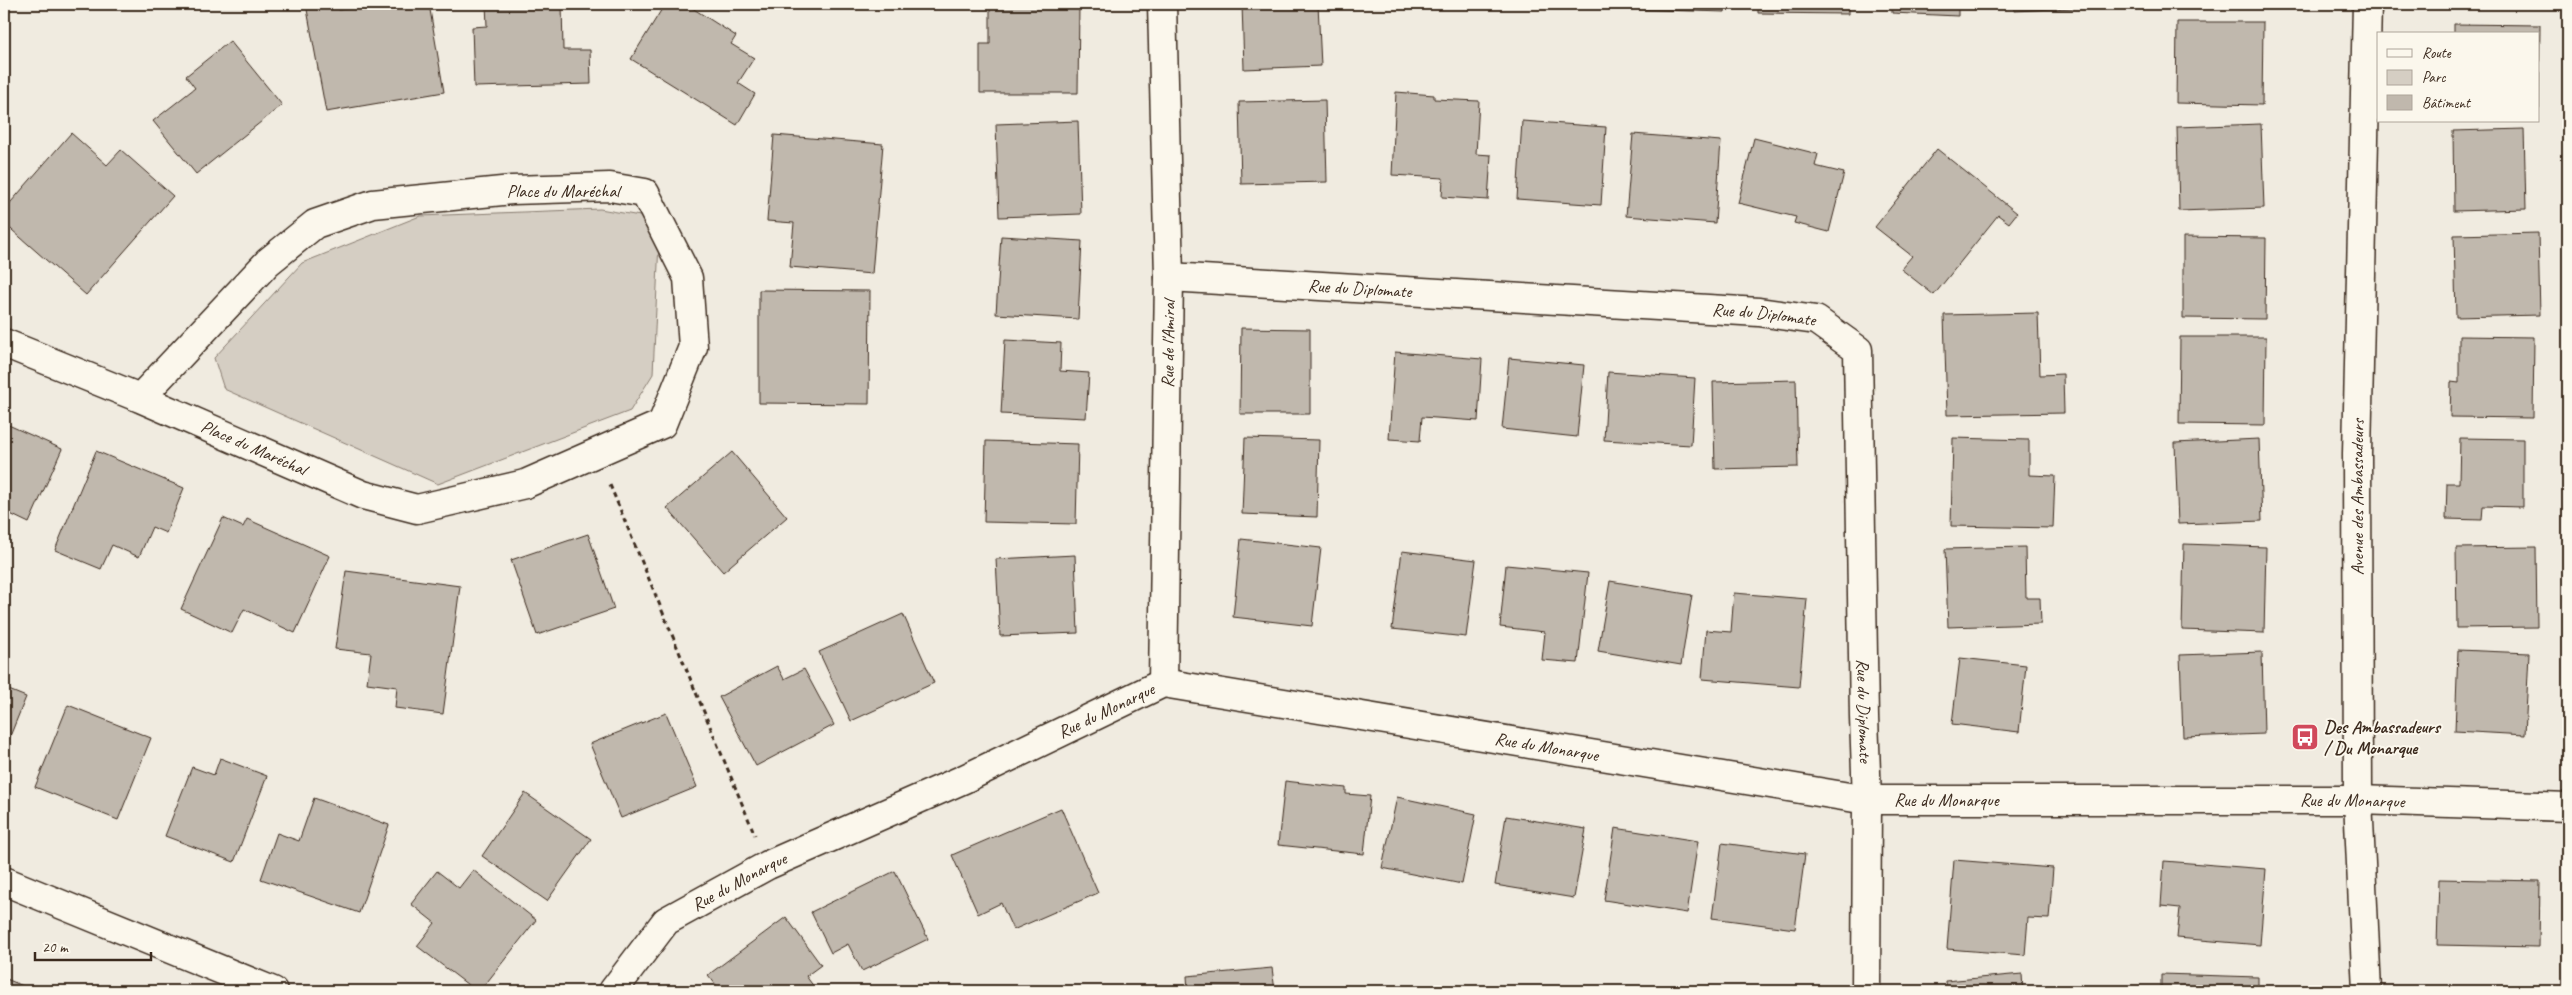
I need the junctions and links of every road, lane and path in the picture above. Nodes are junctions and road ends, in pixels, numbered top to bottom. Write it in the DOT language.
graph roads {
  1 [pos="1162,4"];
  2 [pos="2367,4"];
  3 [pos="1169,277"];
  4 [pos="4,343"];
  5 [pos="140,398"];
  6 [pos="596,452"];
  7 [pos="1163,683"];
  8 [pos="1868,800"];
  9 [pos="2358,800"];
  10 [pos="2568,807"];
  11 [pos="768,865"];
  12 [pos="4,881"];
  13 [pos="273,991"];
  14 [pos="613,991"];
  15 [pos="1866,991"];
  16 [pos="2367,991"];
  1 -- 3 [label="street, Rue de l'Amiral"];
  2 -- 9 [label="street, Avenue des Ambassadeurs"];
  3 -- 7 [label="street, Rue de l'Amiral"];
  3 -- 8 [label="street, Rue du Diplomate"];
  4 -- 5 [label="street, Place du Maréchal"];
  5 -- 6 [label="street, Place du Maréchal"];
  5 -- 6 [label="street, Place du Maréchal"];
  6 -- 11 [label="path"];
  7 -- 8 [label="street, Rue du Monarque"];
  7 -- 11 [label="street, Rue du Monarque"];
  8 -- 9 [label="street, Rue du Monarque"];
  8 -- 15 [label="street, Rue du Diplomate"];
  9 -- 10 [label="street, Rue du Monarque"];
  9 -- 16 [label="street, Avenue des Ambassadeurs"];
  11 -- 14 [label="street, Rue du Monarque"];
  12 -- 13 [label="street"];
}
